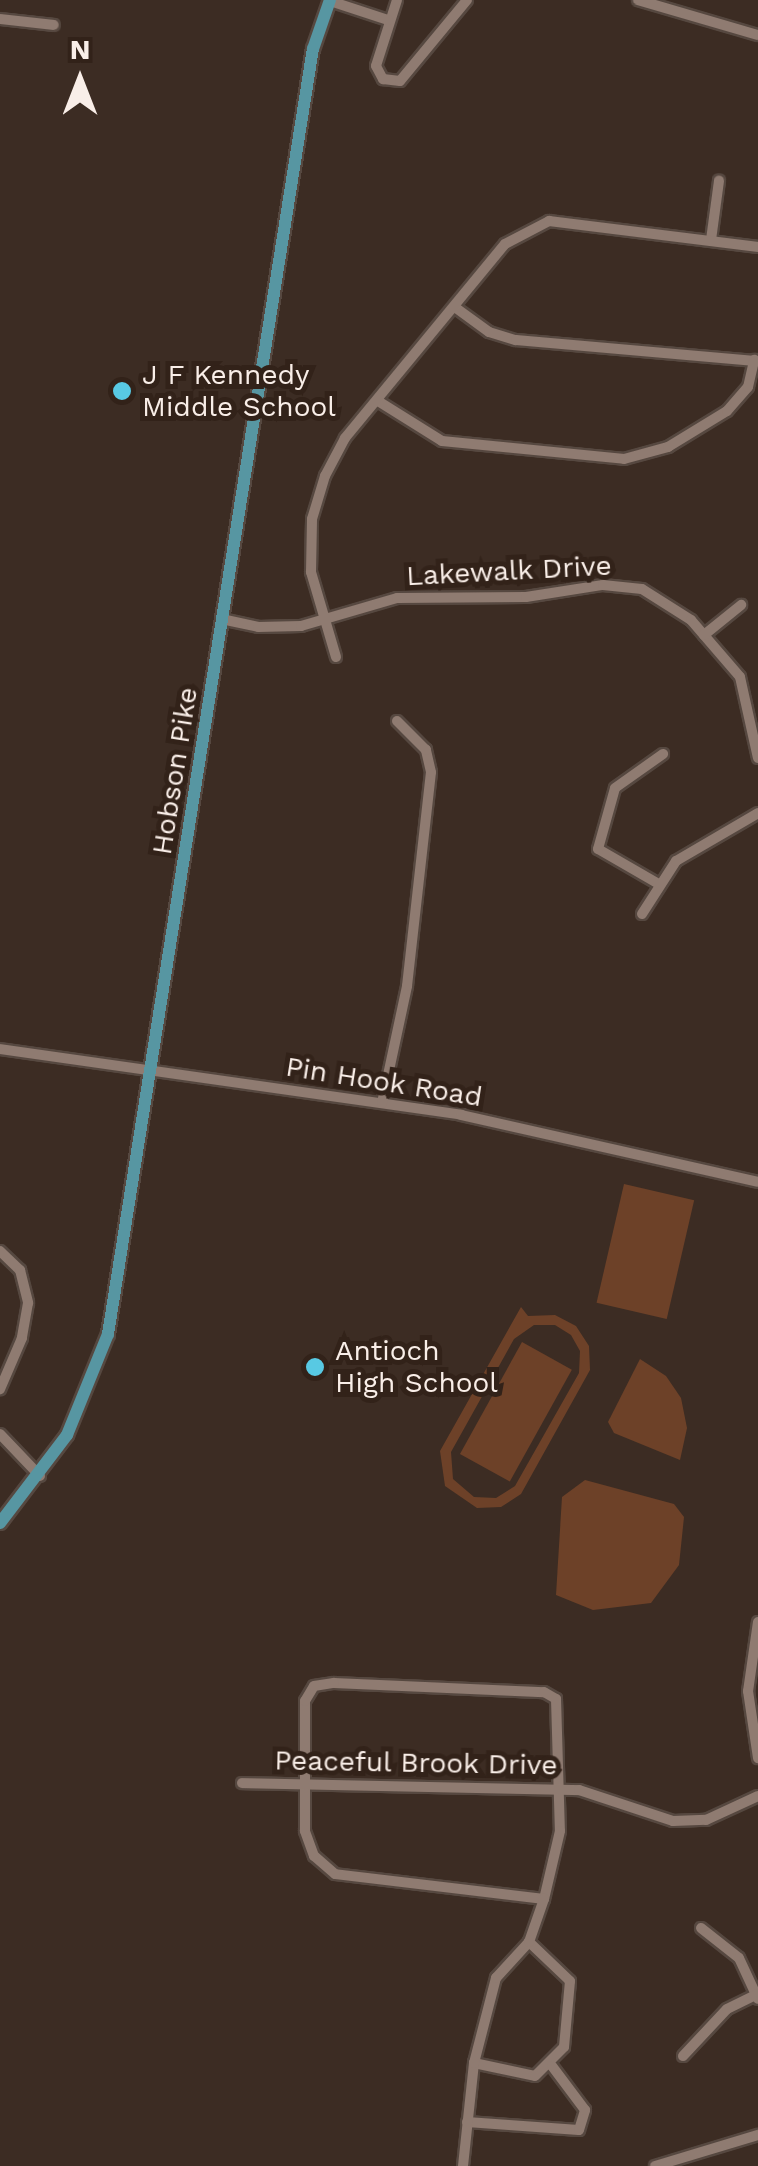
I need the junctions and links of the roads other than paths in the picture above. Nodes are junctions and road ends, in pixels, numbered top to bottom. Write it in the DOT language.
graph roads {
  1 [pos="397,0"];
  2 [pos="467,0"];
  3 [pos="638,0"];
  4 [pos="330,1"];
  5 [pos="0,18"];
  6 [pos="388,20"];
  7 [pos="54,25"];
  8 [pos="758,35"];
  9 [pos="719,180"];
  10 [pos="711,240"];
  11 [pos="758,247"];
  12 [pos="456,308"];
  13 [pos="756,360"];
  14 [pos="378,401"];
  15 [pos="741,606"];
  16 [pos="324,618"];
  17 [pos="226,620"];
  18 [pos="704,635"];
  19 [pos="336,656"];
  20 [pos="397,720"];
  21 [pos="663,754"];
  22 [pos="758,758"];
  23 [pos="758,813"];
  24 [pos="657,884"];
  25 [pos="642,914"];
  26 [pos="0,1049"];
  27 [pos="151,1070"];
  28 [pos="382,1103"];
  29 [pos="758,1182"];
  30 [pos="0,1252"];
  31 [pos="0,1389"];
  32 [pos="0,1434"];
  33 [pos="40,1476"];
  34 [pos="0,1523"];
  35 [pos="758,1622"];
  36 [pos="758,1758"];
  37 [pos="307,1780"];
  38 [pos="242,1783"];
  39 [pos="558,1789"];
  40 [pos="758,1796"];
  41 [pos="544,1899"];
  42 [pos="701,1928"];
  43 [pos="529,1942"];
  44 [pos="758,1996"];
  45 [pos="683,2056"];
  46 [pos="474,2063"];
  47 [pos="552,2066"];
  48 [pos="467,2122"];
  49 [pos="758,2135"];
  50 [pos="462,2166"];
  51 [pos="655,2166"];
  1 -- 6 [label="street"];
  2 -- 6 [label="street"];
  3 -- 8 [label="street"];
  4 -- 6 [label="street"];
  4 -- 17 [label="main road, Hobson Pike"];
  5 -- 7 [label="street"];
  9 -- 10 [label="street"];
  10 -- 11 [label="street"];
  10 -- 12 [label="street"];
  12 -- 13 [label="street"];
  12 -- 14 [label="street"];
  13 -- 14 [label="street"];
  14 -- 16 [label="street"];
  15 -- 18 [label="street"];
  16 -- 17 [label="street, Lakewalk Drive"];
  16 -- 18 [label="street, Lakewalk Drive"];
  16 -- 19 [label="street"];
  17 -- 27 [label="main road, Hobson Pike"];
  18 -- 22 [label="street, Lakewalk Drive"];
  20 -- 28 [label="street"];
  21 -- 24 [label="street"];
  23 -- 24 [label="street"];
  24 -- 25 [label="street"];
  26 -- 27 [label="street, Pin Hook Road"];
  27 -- 28 [label="street, Pin Hook Road"];
  27 -- 33 [label="main road, Hobson Pike"];
  28 -- 29 [label="street, Pin Hook Road"];
  30 -- 31 [label="street"];
  32 -- 33 [label="street"];
  33 -- 34 [label="main road, Hobson Pike"];
  35 -- 36 [label="street"];
  37 -- 38 [label="street, Peaceful Brook Drive"];
  37 -- 39 [label="street, Peaceful Brook Drive"];
  37 -- 39 [label="street"];
  37 -- 41 [label="street"];
  39 -- 40 [label="street, Peaceful Brook Drive"];
  39 -- 41 [label="street"];
  41 -- 43 [label="street"];
  42 -- 44 [label="street"];
  43 -- 46 [label="street"];
  43 -- 47 [label="street"];
  44 -- 45 [label="street"];
  46 -- 47 [label="street"];
  46 -- 48 [label="street"];
  47 -- 48 [label="street"];
  48 -- 50 [label="street"];
  49 -- 51 [label="street"];
}
